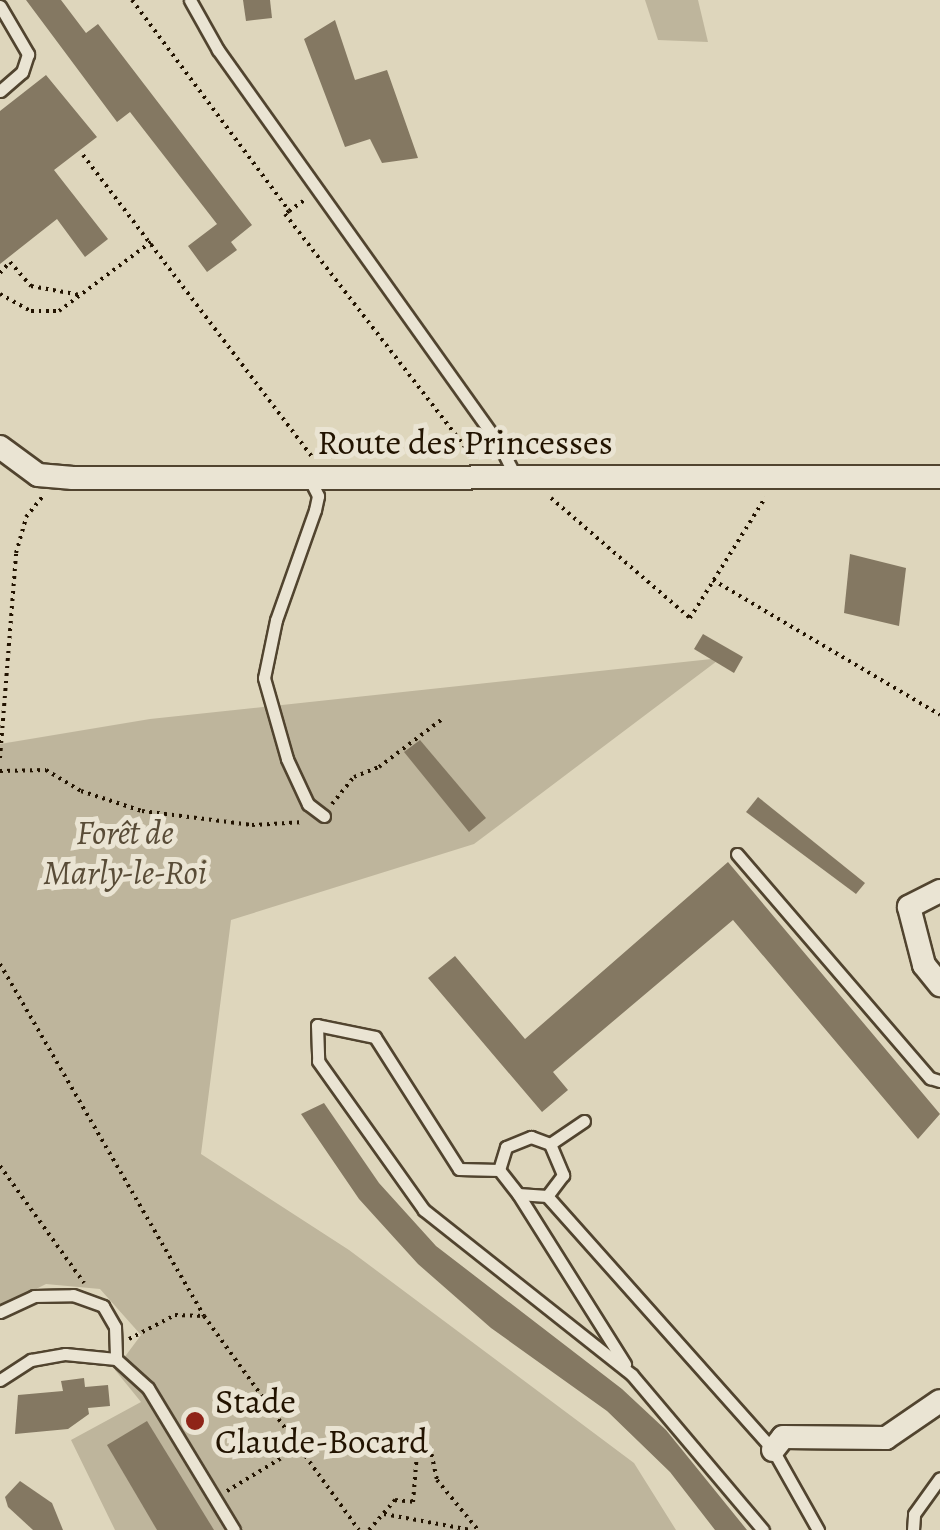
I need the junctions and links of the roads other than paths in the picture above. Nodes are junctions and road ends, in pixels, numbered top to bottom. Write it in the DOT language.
graph roads {
  1 [pos="190,0"];
  2 [pos="0,6"];
  3 [pos="0,91"];
  4 [pos="0,448"];
  5 [pos="314,473"];
  6 [pos="515,477"];
  7 [pos="940,477"];
  8 [pos="324,816"];
  9 [pos="737,854"];
  10 [pos="940,891"];
  11 [pos="940,984"];
  12 [pos="940,1081"];
  13 [pos="584,1122"];
  14 [pos="550,1144"];
  15 [pos="498,1170"];
  16 [pos="518,1194"];
  17 [pos="547,1196"];
  18 [pos="0,1312"];
  19 [pos="116,1353"];
  20 [pos="632,1374"];
  21 [pos="0,1380"];
  22 [pos="940,1401"];
  23 [pos="773,1450"];
  24 [pos="940,1478"];
  25 [pos="234,1530"];
  26 [pos="763,1530"];
  27 [pos="818,1530"];
  28 [pos="914,1530"];
  1 -- 6 [label="lane"];
  2 -- 3 [label="lane"];
  4 -- 5 [label="street, Route des Princesses"];
  5 -- 6 [label="street, Route des Princesses"];
  5 -- 8 [label="lane"];
  6 -- 7 [label="street, Route des Princesses"];
  9 -- 12 [label="lane"];
  10 -- 11 [label="street"];
  13 -- 14 [label="lane"];
  14 -- 15 [label="lane"];
  14 -- 17 [label="lane"];
  15 -- 16 [label="lane"];
  15 -- 20 [label="lane"];
  16 -- 17 [label="lane"];
  16 -- 20 [label="lane"];
  17 -- 23 [label="lane"];
  18 -- 19 [label="lane"];
  19 -- 21 [label="lane"];
  19 -- 25 [label="lane"];
  20 -- 26 [label="lane"];
  22 -- 23 [label="street"];
  23 -- 27 [label="lane"];
  24 -- 28 [label="lane"];
}
